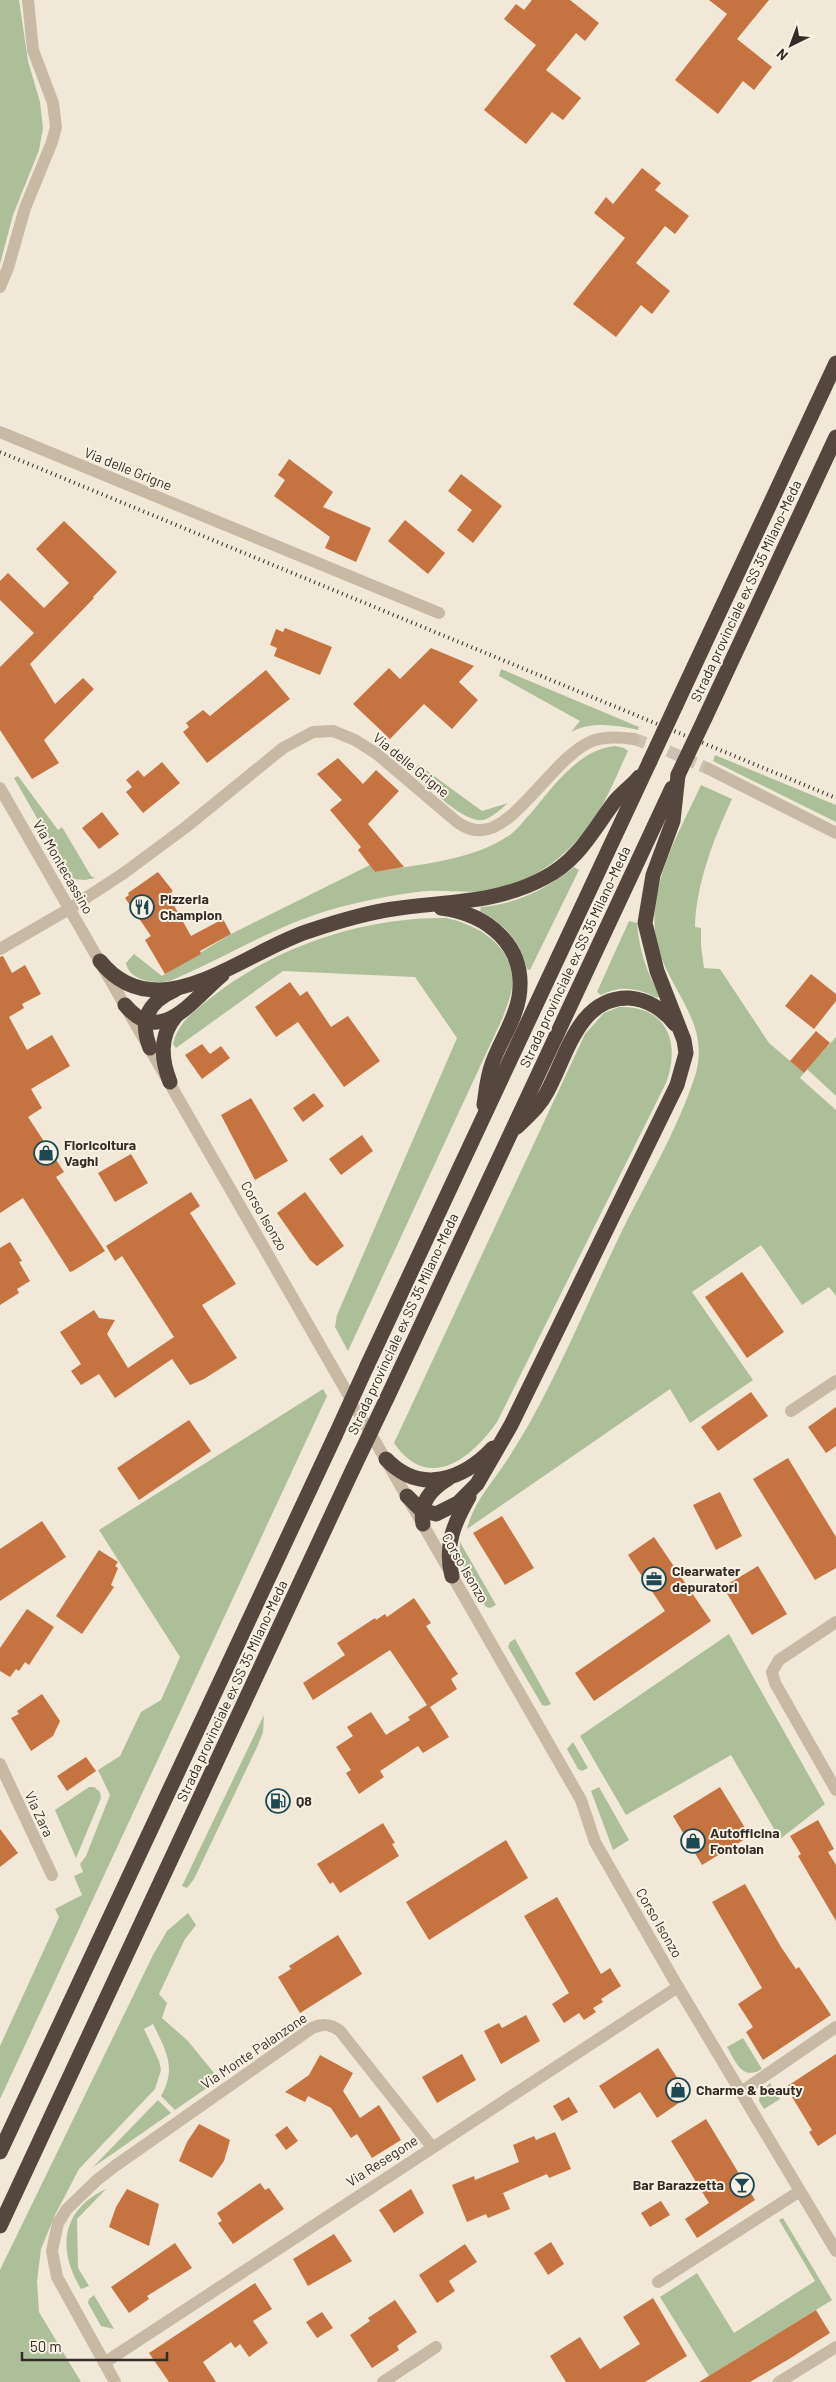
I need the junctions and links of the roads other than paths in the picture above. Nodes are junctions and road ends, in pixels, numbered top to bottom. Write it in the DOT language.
graph roads {
  1 [pos="28,0"];
  2 [pos="0,287"];
  3 [pos="836,363"];
  4 [pos="0,432"];
  5 [pos="836,437"];
  6 [pos="440,614"];
  7 [pos="634,739"];
  8 [pos="650,761"];
  9 [pos="708,769"];
  10 [pos="678,774"];
  11 [pos="0,788"];
  12 [pos="836,833"];
  13 [pos="414,906"];
  14 [pos="69,909"];
  15 [pos="0,949"];
  16 [pos="100,961"];
  17 [pos="239,963"];
  18 [pos="188,984"];
  19 [pos="125,1005"];
  20 [pos="177,1015"];
  21 [pos="145,1022"];
  22 [pos="684,1040"];
  23 [pos="150,1048"];
  24 [pos="170,1082"];
  25 [pos="478,1129"];
  26 [pos="507,1140"];
  27 [pos="836,1381"];
  28 [pos="791,1411"];
  29 [pos="511,1425"];
  30 [pos="386,1458"];
  31 [pos="450,1477"];
  32 [pos="477,1484"];
  33 [pos="407,1496"];
  34 [pos="422,1517"];
  35 [pos="452,1576"];
  36 [pos="836,1622"];
  37 [pos="0,1764"];
  38 [pos="836,1790"];
  39 [pos="6,1791"];
  40 [pos="52,1876"];
  41 [pos="678,1987"];
  42 [pos="836,2027"];
  43 [pos="741,2092"];
  44 [pos="432,2147"];
  45 [pos="0,2152"];
  46 [pos="800,2191"];
  47 [pos="0,2226"];
  48 [pos="836,2251"];
  49 [pos="658,2282"];
  50 [pos="436,2347"];
  51 [pos="836,2347"];
  52 [pos="104,2363"];
  53 [pos="115,2382"];
  54 [pos="383,2382"];
  55 [pos="779,2382"];
  1 -- 2 [label="street"];
  3 -- 8 [label="highway, Strada provinciale ex SS 35 Milano-Meda, bridge"];
  4 -- 6 [label="street, Via delle Grigne"];
  5 -- 10 [label="highway, Strada provinciale ex SS 35 Milano-Meda, bridge"];
  7 -- 14 [label="street, Via delle Grigne"];
  8 -- 13 [label="highway"];
  8 -- 25 [label="highway, Strada provinciale ex SS 35 Milano-Meda"];
  9 -- 12 [label="street"];
  10 -- 22 [label="highway"];
  10 -- 26 [label="highway, Strada provinciale ex SS 35 Milano-Meda"];
  11 -- 14 [label="street, Via Montecassino"];
  13 -- 17 [label="highway"];
  13 -- 25 [label="highway"];
  14 -- 15 [label="street, Via delle Grigne"];
  14 -- 16 [label="street, Via Montecassino"];
  16 -- 18 [label="highway"];
  16 -- 19 [label="street, Corso Isonzo"];
  17 -- 18 [label="highway"];
  17 -- 20 [label="highway"];
  18 -- 21 [label="highway"];
  19 -- 21 [label="highway"];
  19 -- 23 [label="street, Corso Isonzo"];
  20 -- 21 [label="highway"];
  20 -- 24 [label="highway"];
  21 -- 23 [label="highway"];
  22 -- 26 [label="highway"];
  22 -- 29 [label="highway"];
  23 -- 24 [label="street, Corso Isonzo"];
  24 -- 30 [label="street, Corso Isonzo"];
  25 -- 45 [label="highway, Strada provinciale ex SS 35 Milano-Meda, bridge"];
  26 -- 47 [label="highway, Strada provinciale ex SS 35 Milano-Meda, bridge"];
  27 -- 28 [label="street"];
  29 -- 31 [label="highway"];
  29 -- 32 [label="highway"];
  30 -- 31 [label="highway"];
  30 -- 33 [label="street, Corso Isonzo"];
  31 -- 34 [label="highway"];
  32 -- 34 [label="highway"];
  32 -- 35 [label="highway"];
  33 -- 34 [label="highway"];
  34 -- 35 [label="street, Corso Isonzo"];
  35 -- 41 [label="street, Corso Isonzo"];
  36 -- 38 [label="street"];
  37 -- 39 [label="street, Via Zara"];
  39 -- 40 [label="street, Via Zara"];
  41 -- 43 [label="street, Corso Isonzo"];
  41 -- 44 [label="street, Via Resegone"];
  42 -- 43 [label="street"];
  43 -- 46 [label="street, Corso Isonzo"];
  44 -- 52 [label="street, Via Resegone"];
  44 -- 52 [label="street, Via Monte Palanzone"];
  46 -- 48 [label="street, Corso Isonzo"];
  46 -- 49 [label="street"];
  50 -- 54 [label="street"];
  51 -- 55 [label="street"];
  52 -- 53 [label="street, Via Monte Palanzone"];
}
